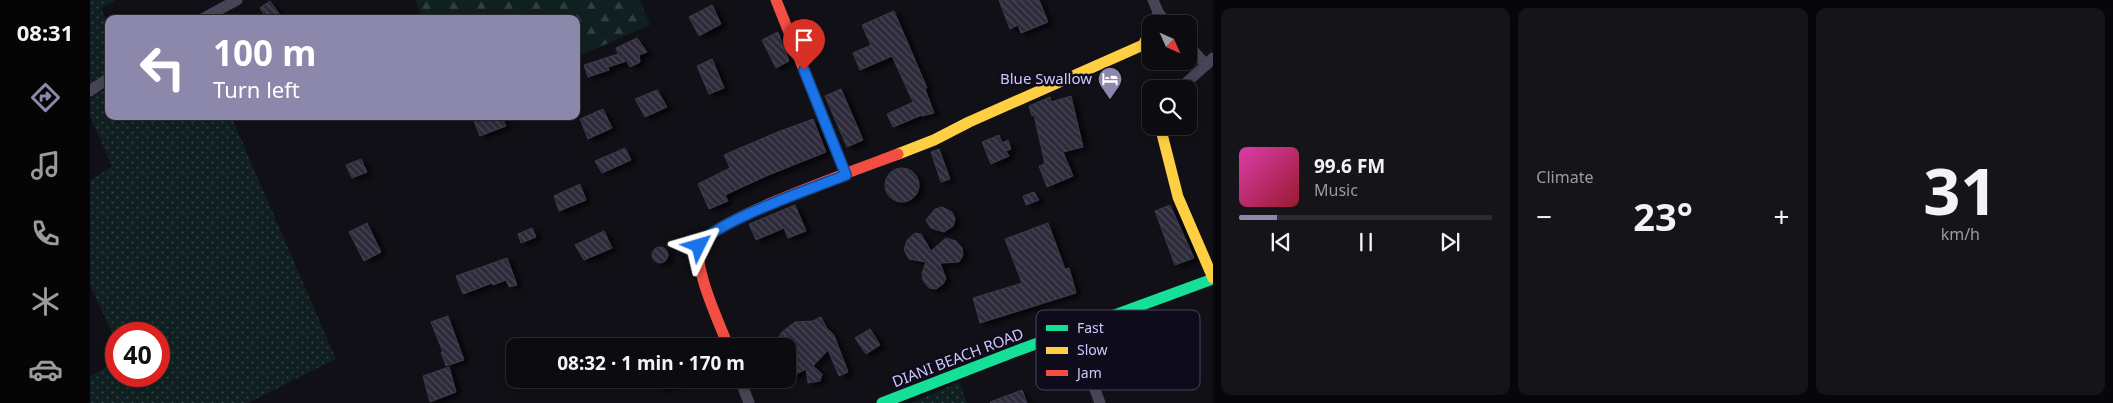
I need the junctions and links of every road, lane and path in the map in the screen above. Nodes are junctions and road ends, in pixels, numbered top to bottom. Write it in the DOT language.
graph roads {
  1 [pos="237,0"];
  2 [pos="776,0"];
  3 [pos="1153,0"];
  4 [pos="1158,12"];
  5 [pos="209,15"];
  6 [pos="1157,15"];
  7 [pos="1160,15"];
  8 [pos="1142,46"];
  9 [pos="1198,53"];
  10 [pos="1209,61"];
  11 [pos="1189,80"];
  12 [pos="105,81"];
  13 [pos="90,91"];
  14 [pos="1162,135"];
  15 [pos="846,175"];
  16 [pos="1213,279"];
  17 [pos="1129,310"];
  18 [pos="725,338"];
  19 [pos="1036,345"];
  20 [pos="743,388"];
  21 [pos="1095,390"];
  22 [pos="749,403"];
  23 [pos="882,403"];
  24 [pos="1100,403"];
  1 -- 5 [label="street"];
  2 -- 15 [label="street"];
  3 -- 4 [label="street"];
  4 -- 6 [label="street"];
  4 -- 7 [label="street"];
  8 -- 15 [label="street"];
  9 -- 10 [label="street"];
  10 -- 11 [label="street"];
  12 -- 13 [label="street"];
  14 -- 16 [label="street"];
  15 -- 18 [label="street"];
  16 -- 17 [label="street, DIANI BEACH ROAD"];
  19 -- 23 [label="street, DIANI BEACH ROAD"];
  20 -- 22 [label="street"];
  21 -- 24 [label="street"];
}
